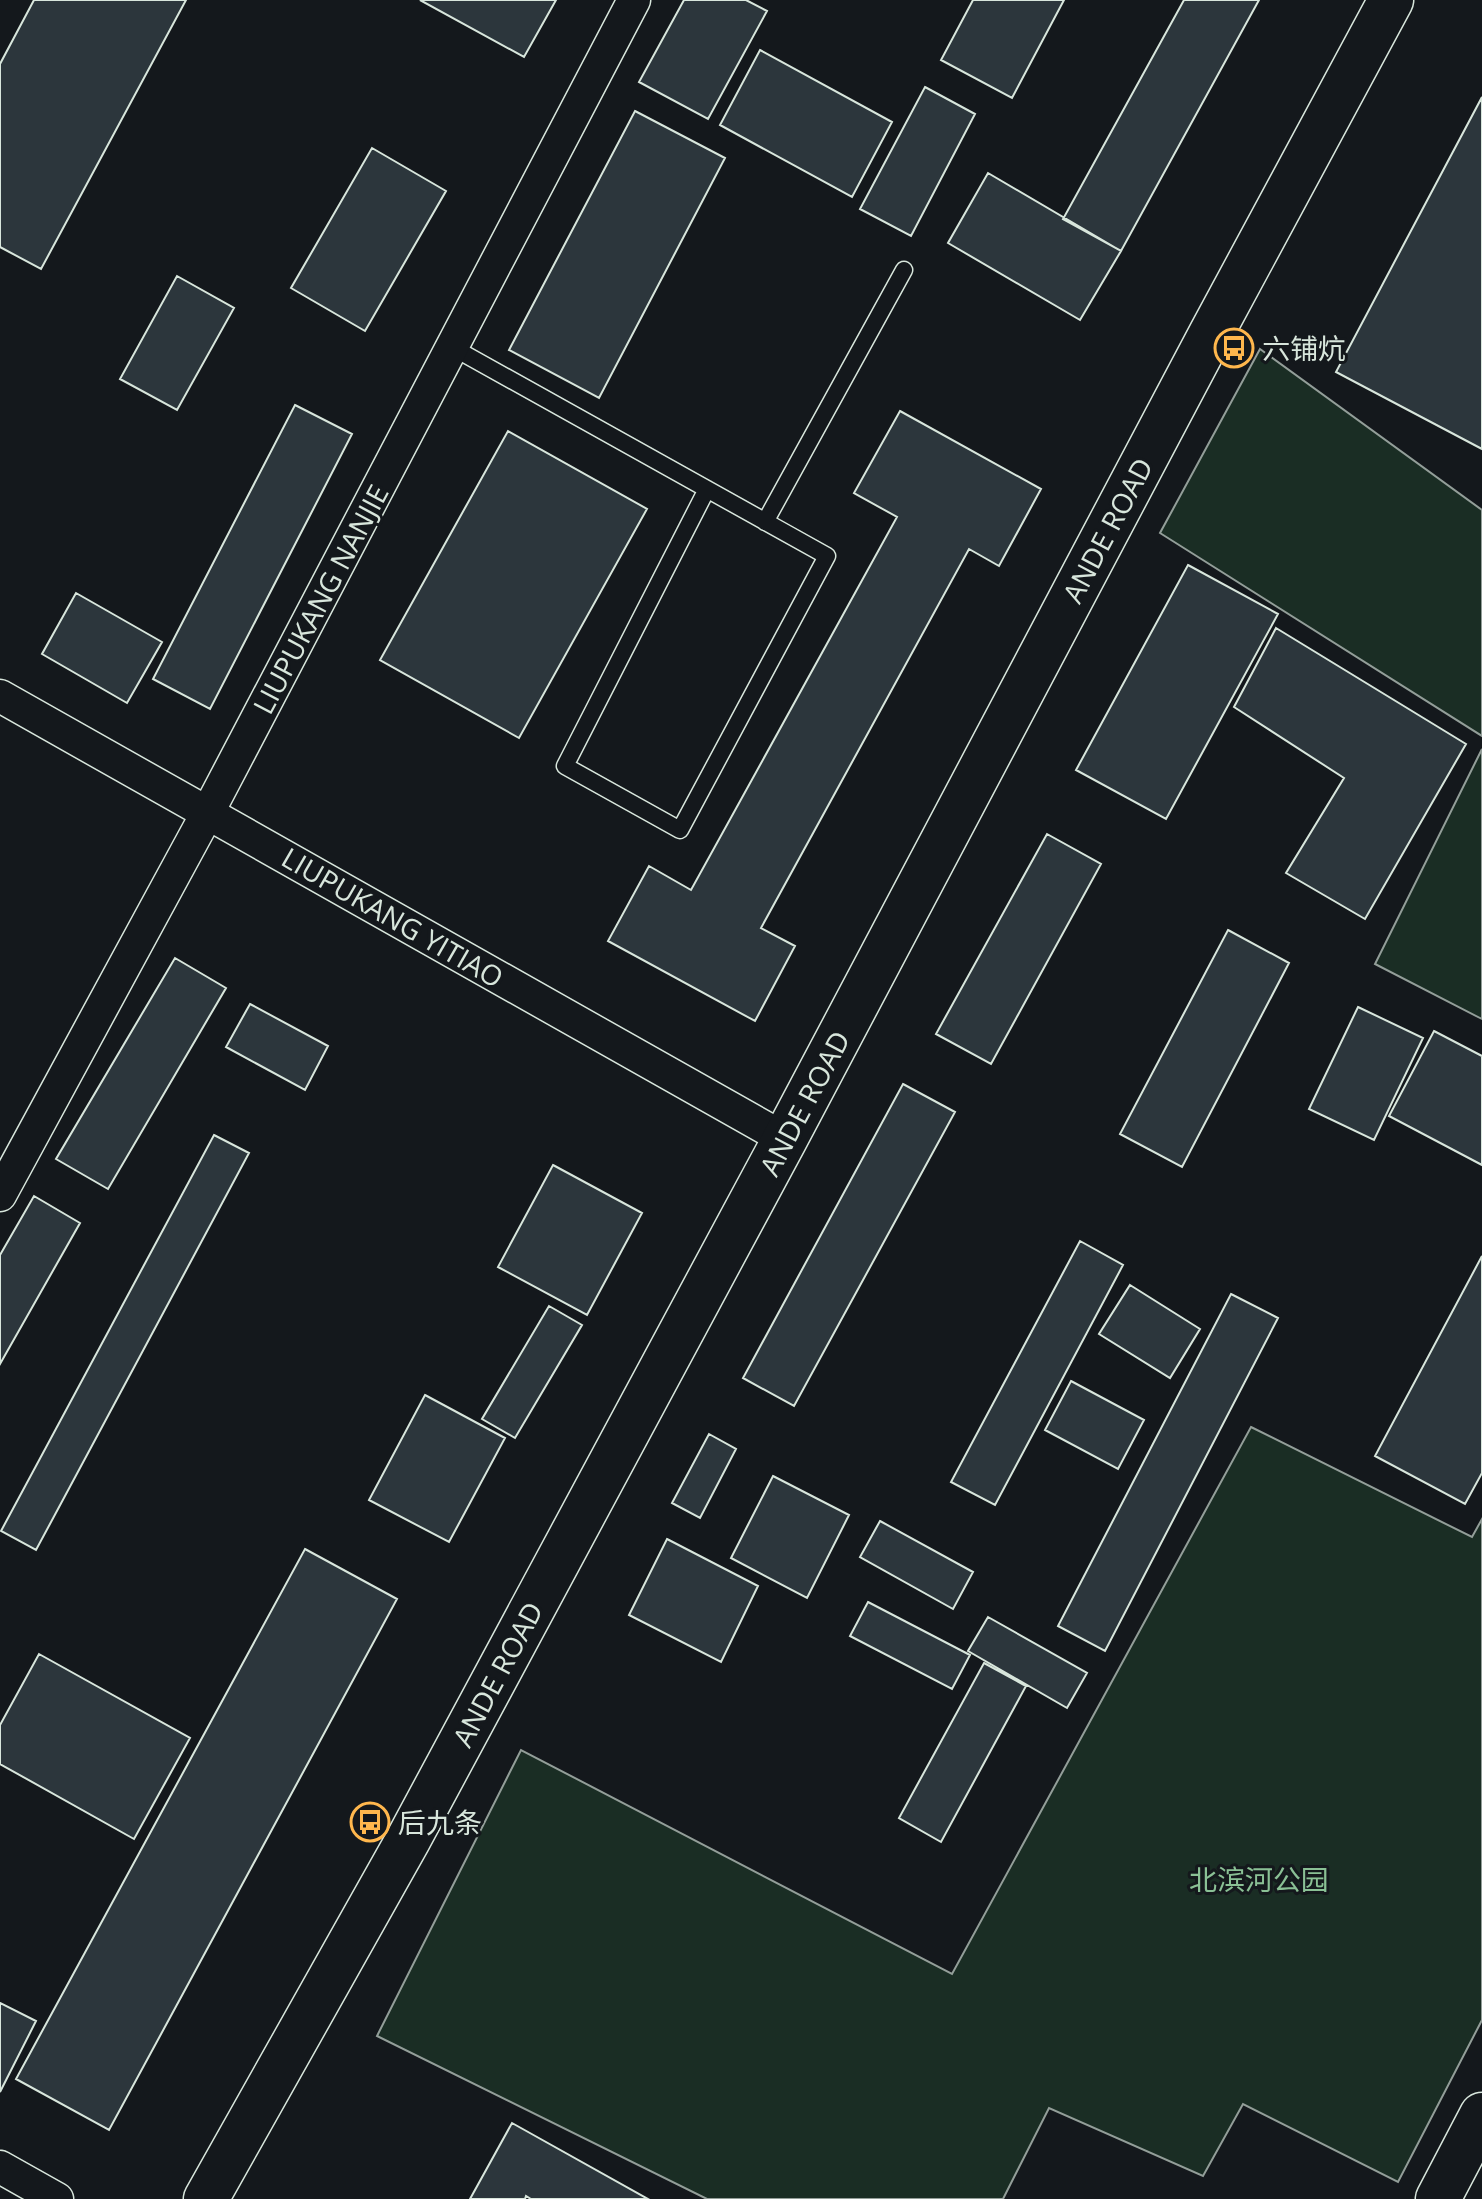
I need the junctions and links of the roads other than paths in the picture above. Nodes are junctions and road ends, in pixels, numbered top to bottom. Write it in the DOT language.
graph roads {
  1 [pos="634,0"];
  2 [pos="1391,0"];
  3 [pos="904,270"];
  4 [pos="452,347"];
  5 [pos="707,489"];
  6 [pos="765,522"];
  7 [pos="0,696"];
  8 [pos="208,812"];
  9 [pos="785,1139"];
  10 [pos="0,1195"];
  11 [pos="1482,2115"];
  12 [pos="0,2167"];
  13 [pos="57,2199"];
  14 [pos="206,2199"];
  15 [pos="1438,2199"];
  1 -- 4 [label="street, LIUPUKANG NANJIE"];
  2 -- 9 [label="street, ANDE ROAD"];
  3 -- 6 [label="lane"];
  4 -- 5 [label="lane"];
  4 -- 8 [label="street, LIUPUKANG NANJIE"];
  5 -- 6 [label="lane"];
  5 -- 6 [label="lane"];
  7 -- 8 [label="street, LIUPUKANG YITIAO"];
  8 -- 9 [label="street, LIUPUKANG YITIAO"];
  8 -- 10 [label="street, LIUPUKANG NANJIE"];
  9 -- 14 [label="street, ANDE ROAD"];
  11 -- 15 [label="street"];
  12 -- 13 [label="street"];
}
